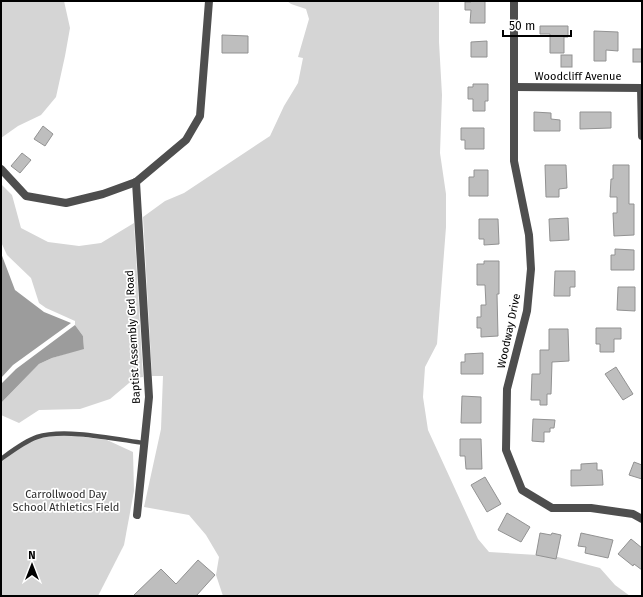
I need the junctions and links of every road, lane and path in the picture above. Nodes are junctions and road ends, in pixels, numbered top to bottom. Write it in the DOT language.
graph roads {
  1 [pos="209,1"];
  2 [pos="514,1"];
  3 [pos="514,87"];
  4 [pos="642,88"];
  5 [pos="642,136"];
  6 [pos="1,169"];
  7 [pos="136,182"];
  8 [pos="144,443"];
  9 [pos="1,459"];
  10 [pos="137,515"];
  11 [pos="642,519"];
  1 -- 7 [label="street"];
  2 -- 3 [label="street, Woodway Drive"];
  3 -- 4 [label="street, Woodcliff Avenue"];
  3 -- 11 [label="street, Woodway Drive"];
  4 -- 5 [label="street"];
  6 -- 7 [label="street"];
  7 -- 8 [label="street, Baptist Assembly Grd Road"];
  8 -- 9 [label="lane"];
  8 -- 10 [label="street, Baptist Assembly Grd Road"];
}
